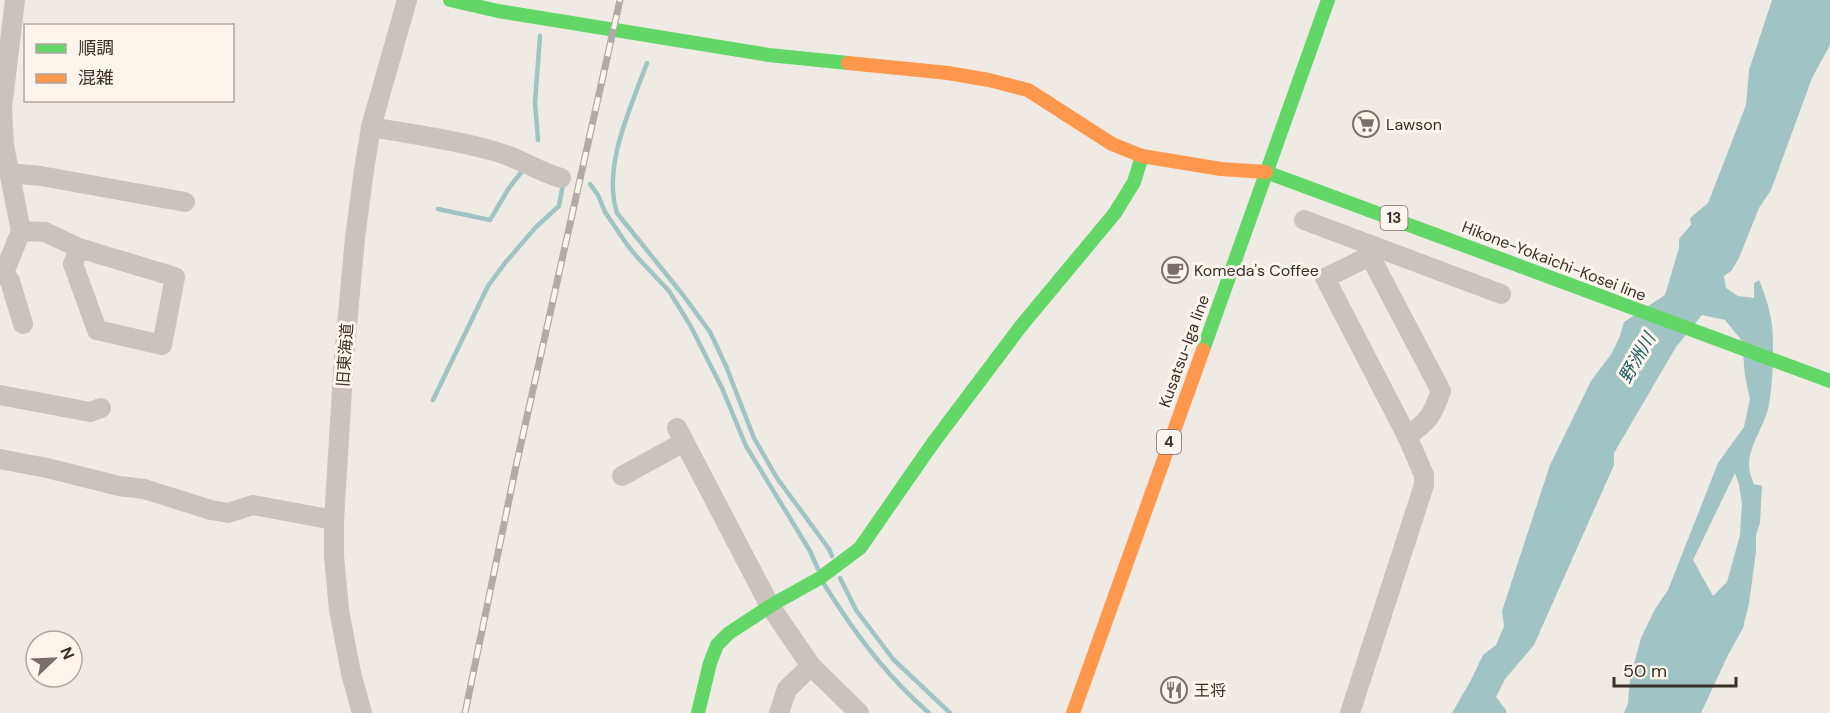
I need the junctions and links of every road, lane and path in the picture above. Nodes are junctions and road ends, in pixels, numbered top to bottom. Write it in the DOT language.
graph roads {
  1 [pos="15,0"];
  2 [pos="407,0"];
  3 [pos="450,0"];
  4 [pos="1328,0"];
  5 [pos="1,108"];
  6 [pos="370,127"];
  7 [pos="1142,156"];
  8 [pos="1266,172"];
  9 [pos="10,173"];
  10 [pos="561,178"];
  11 [pos="185,202"];
  12 [pos="1386,215"];
  13 [pos="1304,220"];
  14 [pos="21,231"];
  15 [pos="79,248"];
  16 [pos="1373,250"];
  17 [pos="1,272"];
  18 [pos="1501,294"];
  19 [pos="23,324"];
  20 [pos="1830,381"];
  21 [pos="0,395"];
  22 [pos="101,408"];
  23 [pos="1407,436"];
  24 [pos="0,459"];
  25 [pos="622,476"];
  26 [pos="334,520"];
  27 [pos="770,606"];
  28 [pos="811,666"];
  29 [pos="362,713"];
  30 [pos="698,713"];
  31 [pos="779,713"];
  32 [pos="859,713"];
  33 [pos="1073,713"];
  34 [pos="1350,713"];
  1 -- 5 [label="street"];
  2 -- 6 [label="street, 旧東海道"];
  3 -- 7 [label="street, Hikone-Yokaichi-Kosei line"];
  4 -- 8 [label="street, Kusatsu-Iga line / 4"];
  5 -- 9 [label="street"];
  6 -- 10 [label="street"];
  6 -- 26 [label="street, 旧東海道"];
  7 -- 8 [label="street, Hikone-Yokaichi-Kosei line"];
  7 -- 27 [label="street"];
  8 -- 12 [label="street, Hikone-Yokaichi-Kosei line / 13"];
  8 -- 33 [label="street, Kusatsu-Iga line / 4"];
  9 -- 11 [label="street"];
  9 -- 14 [label="street"];
  12 -- 16 [label="street"];
  12 -- 20 [label="street, Hikone-Yokaichi-Kosei line / 13"];
  13 -- 16 [label="street"];
  14 -- 15 [label="street"];
  14 -- 17 [label="street"];
  15 -- 15 [label="street"];
  16 -- 18 [label="street"];
  16 -- 23 [label="street"];
  16 -- 23 [label="street"];
  17 -- 19 [label="street"];
  21 -- 22 [label="street"];
  23 -- 34 [label="street"];
  24 -- 26 [label="street"];
  25 -- 27 [label="street"];
  26 -- 29 [label="street, 旧東海道"];
  27 -- 28 [label="street"];
  27 -- 30 [label="street"];
  28 -- 31 [label="street"];
  28 -- 32 [label="street"];
}
